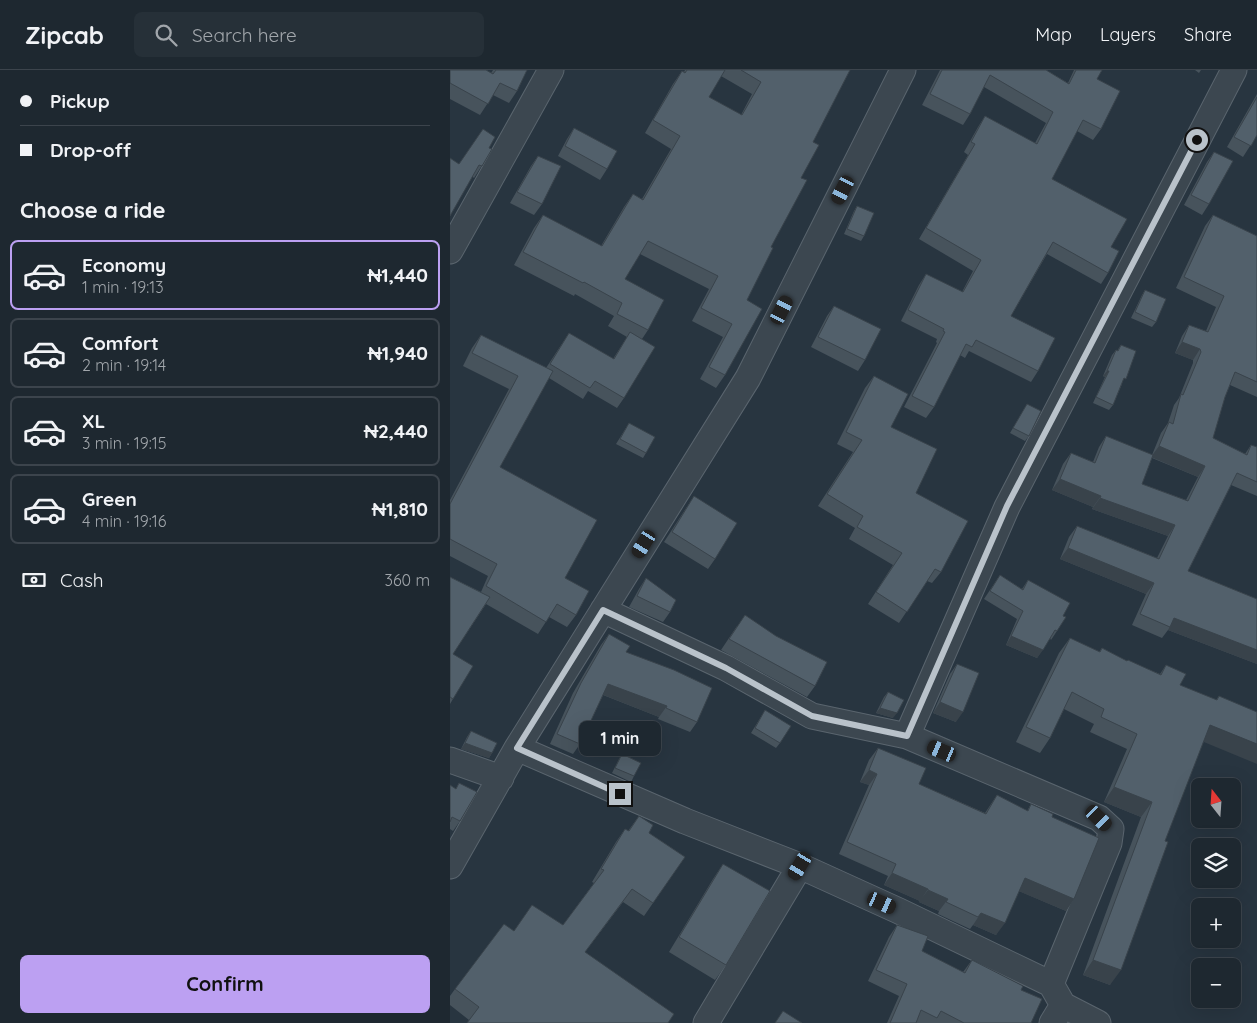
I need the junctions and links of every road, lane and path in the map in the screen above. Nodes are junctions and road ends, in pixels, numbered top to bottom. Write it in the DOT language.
graph roads {
  1 [pos="551,70"];
  2 [pos="903,70"];
  3 [pos="1234,70"];
  4 [pos="450,251"];
  5 [pos="603,610"];
  6 [pos="907,736"];
  7 [pos="517,748"];
  8 [pos="450,760"];
  9 [pos="501,778"];
  10 [pos="450,866"];
  11 [pos="800,866"];
  12 [pos="1055,1004"];
  13 [pos="706,1023"];
  14 [pos="1098,1023"];
  1 -- 4 [label="street"];
  2 -- 5 [label="street"];
  3 -- 6 [label="street"];
  5 -- 6 [label="street"];
  5 -- 7 [label="street"];
  6 -- 12 [label="street"];
  7 -- 9 [label="street"];
  7 -- 11 [label="street"];
  8 -- 9 [label="street"];
  9 -- 10 [label="street"];
  11 -- 12 [label="street"];
  11 -- 13 [label="street"];
  12 -- 14 [label="street"];
}
